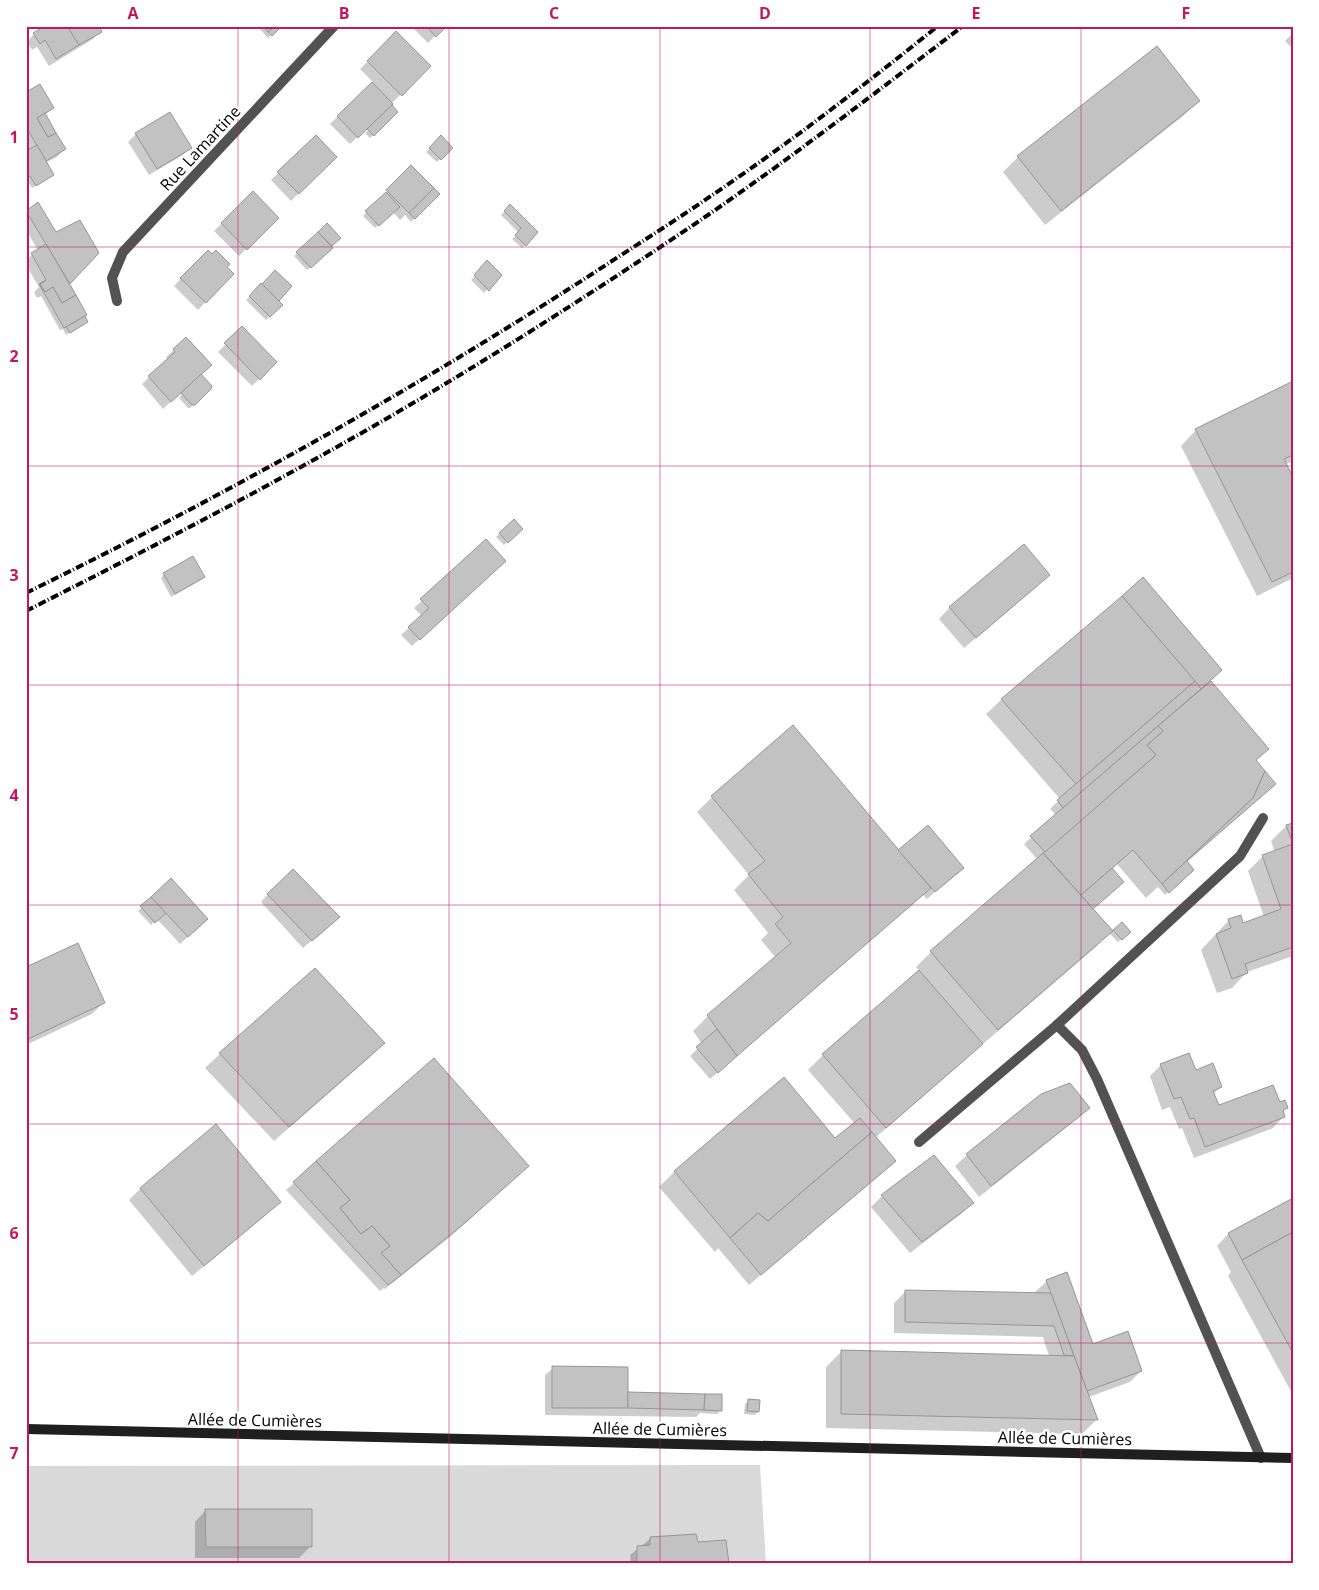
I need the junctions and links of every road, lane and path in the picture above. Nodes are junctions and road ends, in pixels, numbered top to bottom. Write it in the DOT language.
graph roads {
  1 [pos="334,26"];
  2 [pos="117,301"];
  3 [pos="1263,818"];
  4 [pos="1058,1025"];
  5 [pos="919,1142"];
  6 [pos="26,1429"];
  7 [pos="1261,1458"];
  8 [pos="1293,1458"];
  1 -- 2 [label="street, Rue Lamartine"];
  3 -- 4 [label="street"];
  4 -- 5 [label="street"];
  4 -- 7 [label="street"];
  6 -- 7 [label="main road, Allée de Cumières"];
  7 -- 8 [label="main road, Allée de Cumières"];
}
